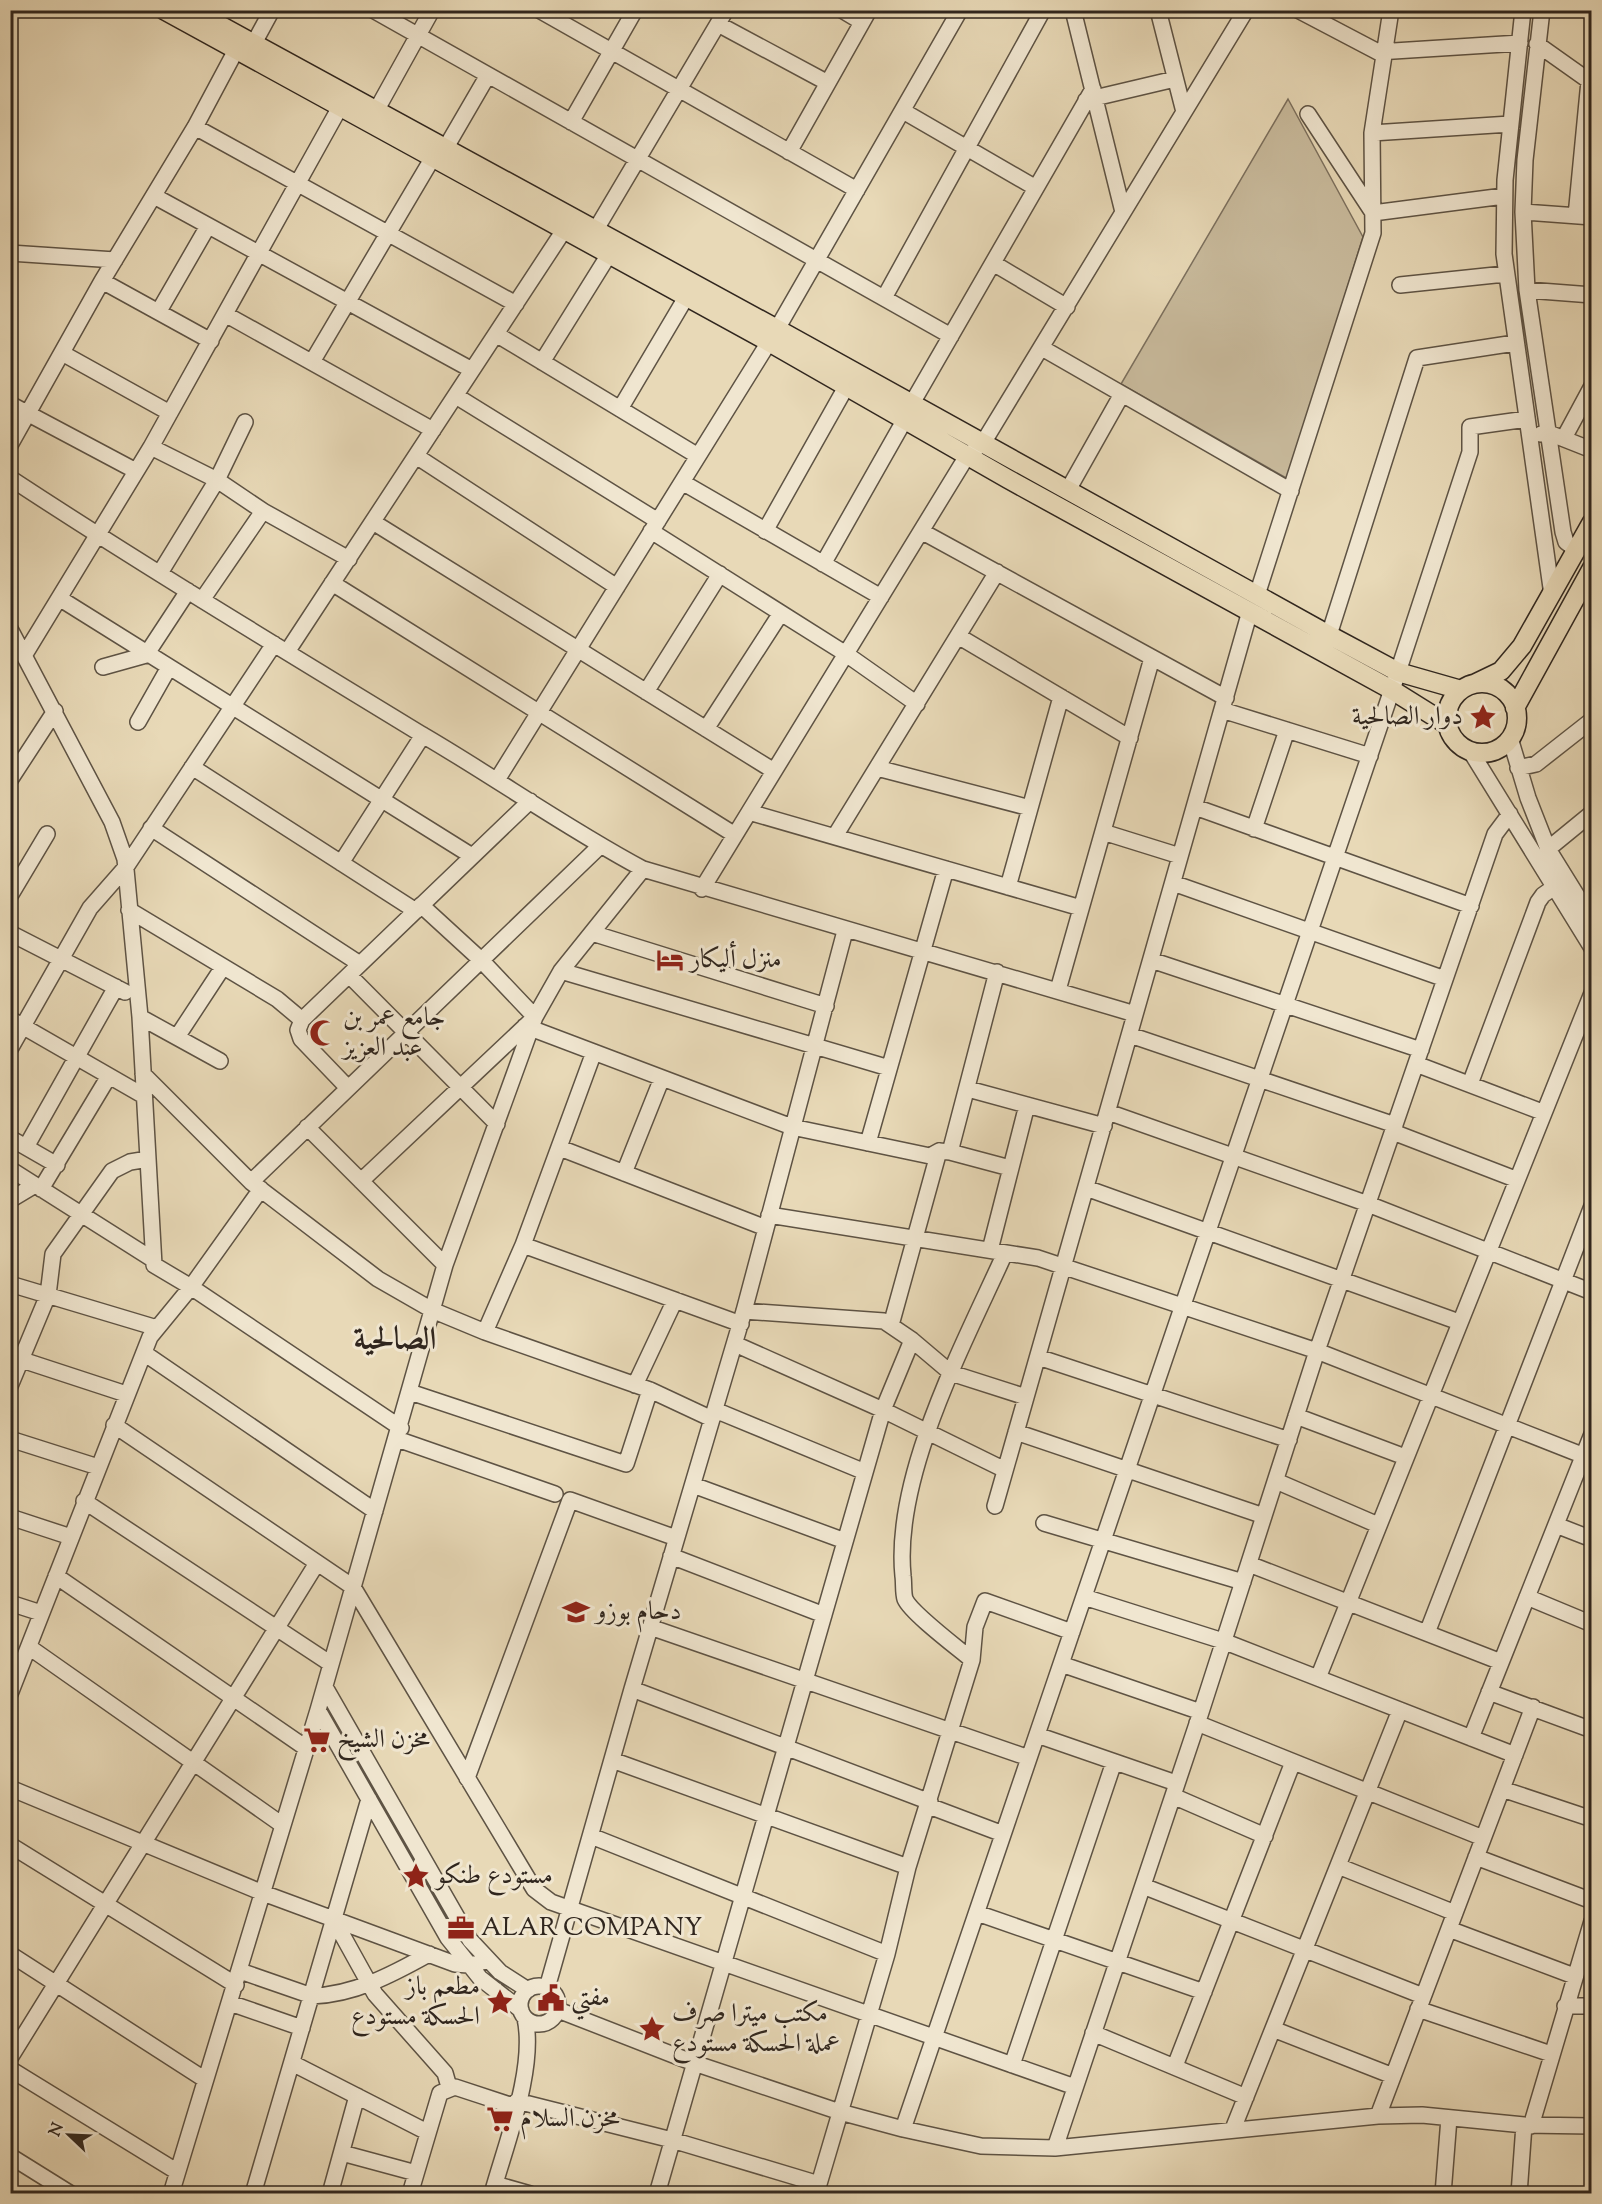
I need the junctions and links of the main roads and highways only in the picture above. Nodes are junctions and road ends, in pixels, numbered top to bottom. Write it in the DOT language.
graph roads {
  1 [pos="164,10"];
  2 [pos="192,10"];
  3 [pos="342,102"];
  4 [pos="439,154"];
  5 [pos="568,225"];
  6 [pos="773,335"];
  7 [pos="908,413"];
  8 [pos="1592,522"];
  9 [pos="1592,568"];
  10 [pos="1587,586"];
  11 [pos="1254,603"];
  12 [pos="1468,687"];
  13 [pos="1515,708"];
  14 [pos="1448,724"];
  1 -- 3 [label="main road"];
  2 -- 3 [label="main road"];
  3 -- 4 [label="main road"];
  3 -- 4 [label="main road"];
  4 -- 5 [label="main road"];
  5 -- 6 [label="main road"];
  5 -- 6 [label="main road"];
  6 -- 7 [label="main road"];
  6 -- 7 [label="main road"];
  7 -- 11 [label="main road"];
  7 -- 11 [label="main road"];
  8 -- 12 [label="main road"];
  9 -- 10 [label="main road"];
  10 -- 13 [label="main road"];
  11 -- 12 [label="main road"];
  11 -- 14 [label="main road"];
  12 -- 13 [label="main road"];
  12 -- 14 [label="main road"];
  13 -- 14 [label="main road"];
}
